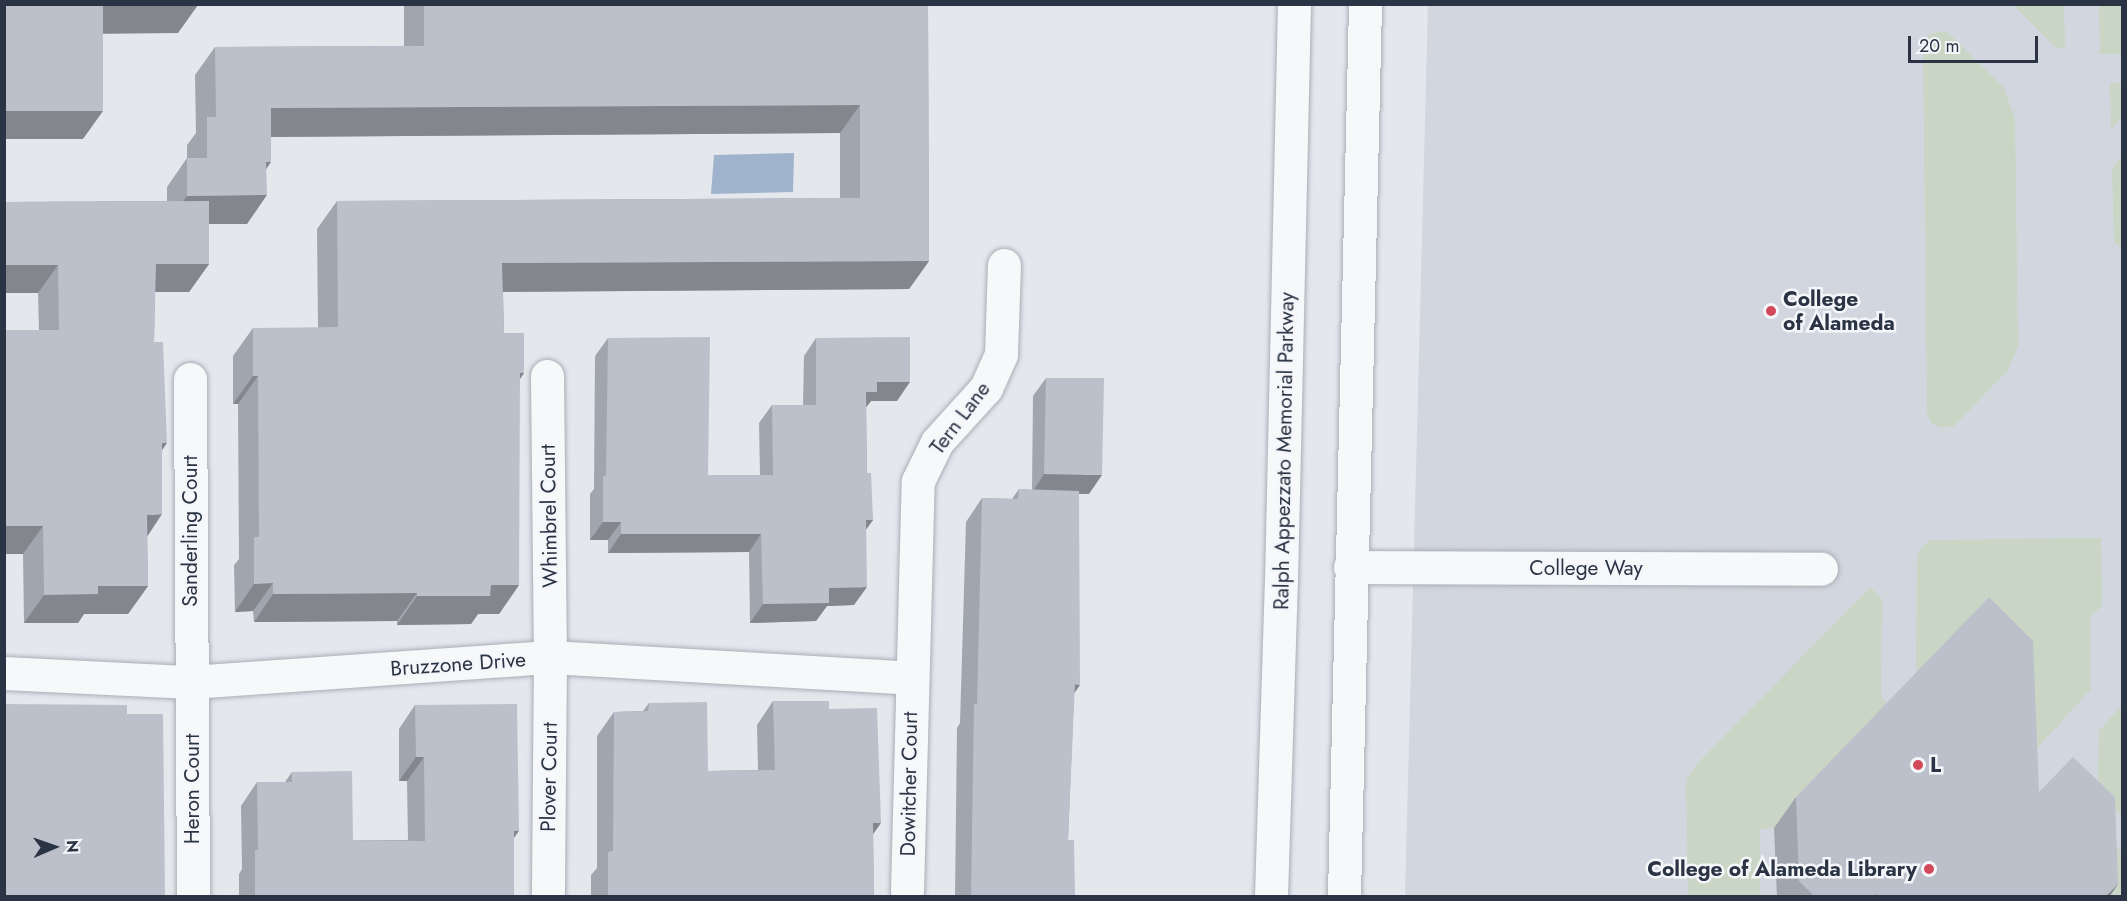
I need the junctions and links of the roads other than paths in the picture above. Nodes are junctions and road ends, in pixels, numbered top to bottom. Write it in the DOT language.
graph roads {
  1 [pos="1294,4"];
  2 [pos="1365,4"];
  3 [pos="1004,265"];
  4 [pos="547,376"];
  5 [pos="190,379"];
  6 [pos="1350,567"];
  7 [pos="1821,569"];
  8 [pos="550,657"];
  9 [pos="4,673"];
  10 [pos="911,678"];
  11 [pos="191,682"];
  12 [pos="907,891"];
  13 [pos="193,897"];
  14 [pos="548,897"];
  15 [pos="1271,897"];
  16 [pos="1344,897"];
  1 -- 15 [label="street, Ralph Appezzato Memorial Parkway"];
  2 -- 6 [label="street"];
  3 -- 10 [label="street, Tern Lane"];
  4 -- 8 [label="street, Whimbrel Court"];
  5 -- 11 [label="street, Sanderling Court"];
  6 -- 7 [label="street, College Way"];
  6 -- 16 [label="street"];
  8 -- 10 [label="street, Bruzzone Drive"];
  8 -- 11 [label="street, Bruzzone Drive"];
  8 -- 14 [label="street, Plover Court"];
  9 -- 11 [label="street, Bruzzone Drive"];
  10 -- 12 [label="street, Dowitcher Court"];
  11 -- 13 [label="street, Heron Court"];
}
